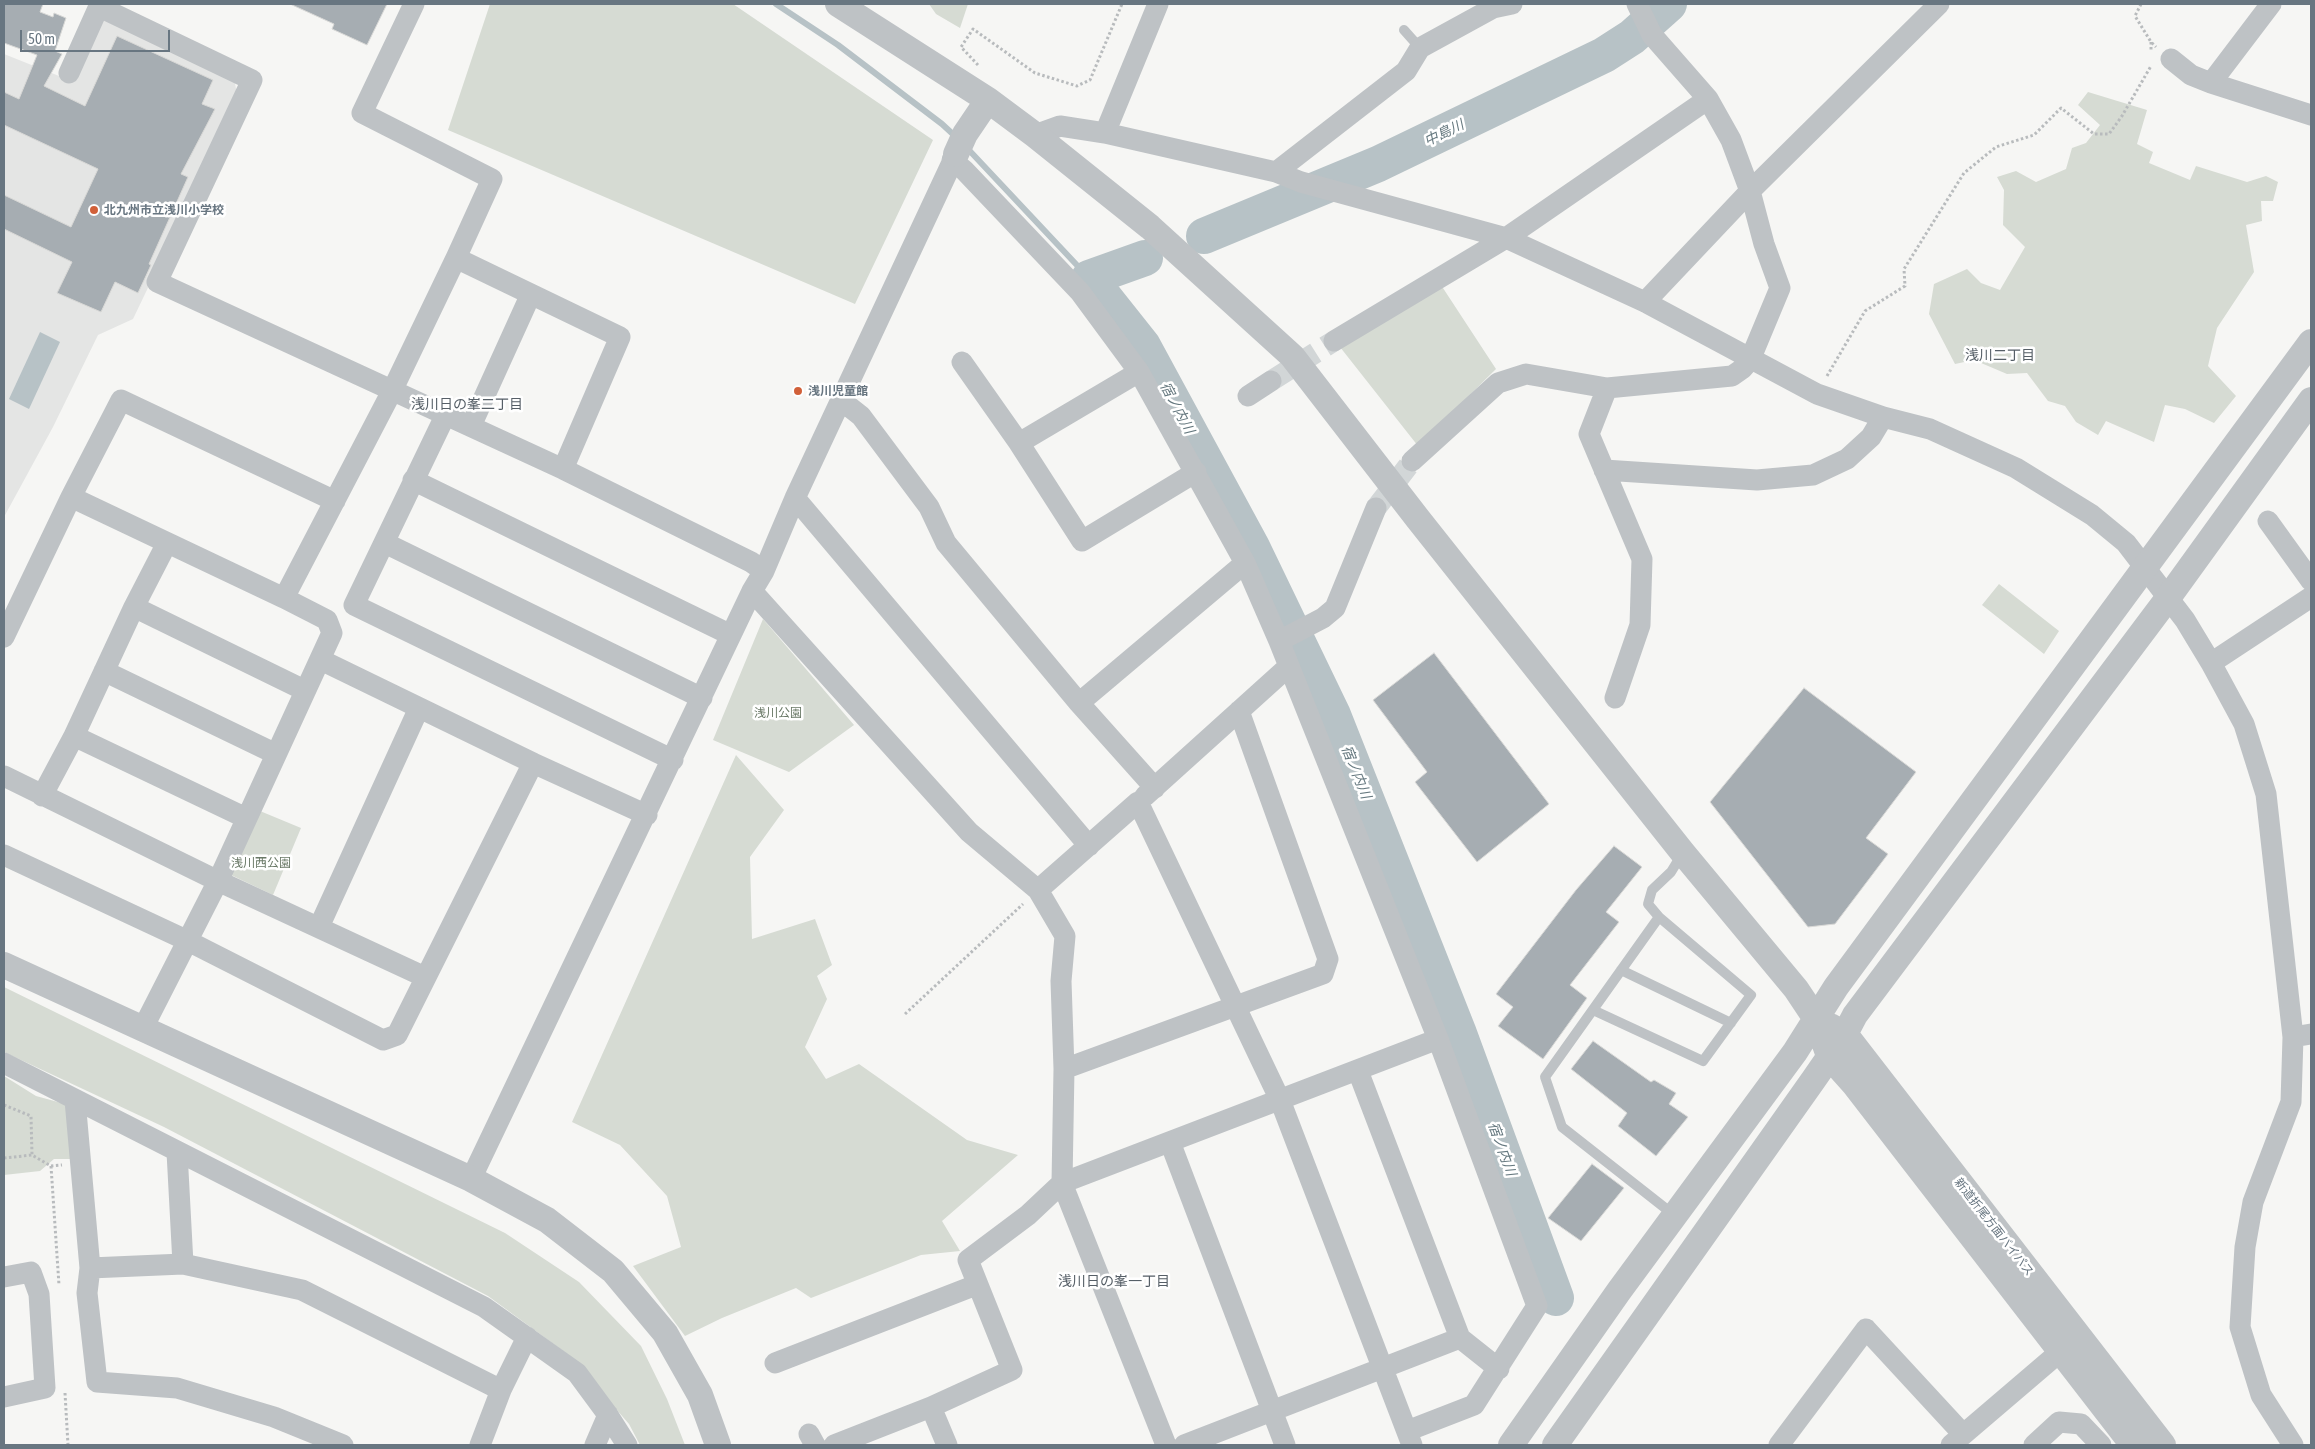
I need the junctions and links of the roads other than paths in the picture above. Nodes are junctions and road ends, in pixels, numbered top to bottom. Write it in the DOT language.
graph roads {
  1 [pos="414,4"];
  2 [pos="838,4"];
  3 [pos="1158,4"];
  4 [pos="1512,4"];
  5 [pos="1939,4"];
  6 [pos="2271,4"];
  7 [pos="1639,9"];
  8 [pos="1404,30"];
  9 [pos="1420,48"];
  10 [pos="2171,59"];
  11 [pos="69,73"];
  12 [pos="2211,84"];
  13 [pos="1708,99"];
  14 [pos="988,100"];
  15 [pos="2311,115"];
  16 [pos="1105,133"];
  17 [pos="1035,135"];
  18 [pos="958,149"];
  19 [pos="1276,172"];
  20 [pos="1750,192"];
  21 [pos="1506,238"];
  22 [pos="456,258"];
  23 [pos="530,296"];
  24 [pos="1645,302"];
  25 [pos="1334,341"];
  26 [pos="2311,342"];
  27 [pos="1750,360"];
  28 [pos="962,362"];
  29 [pos="1139,372"];
  30 [pos="1271,381"];
  31 [pos="1607,388"];
  32 [pos="392,391"];
  33 [pos="1248,396"];
  34 [pos="2311,400"];
  35 [pos="842,401"];
  36 [pos="446,416"];
  37 [pos="1883,417"];
  38 [pos="471,426"];
  39 [pos="1020,443"];
  40 [pos="1412,461"];
  41 [pos="563,469"];
  42 [pos="1604,470"];
  43 [pos="1196,472"];
  44 [pos="413,480"];
  45 [pos="71,497"];
  46 [pos="795,498"];
  47 [pos="334,501"];
  48 [pos="1376,508"];
  49 [pos="2268,521"];
  50 [pos="168,543"];
  51 [pos="386,543"];
  52 [pos="1245,563"];
  53 [pos="2144,567"];
  54 [pos="764,572"];
  55 [pos="2311,581"];
  56 [pos="752,591"];
  57 [pos="2311,597"];
  58 [pos="284,598"];
  59 [pos="2168,598"];
  60 [pos="134,608"];
  61 [pos="731,636"];
  62 [pos="4,637"];
  63 [pos="1284,638"];
  64 [pos="320,660"];
  65 [pos="2211,664"];
  66 [pos="1288,667"];
  67 [pos="104,671"];
  68 [pos="304,690"];
  69 [pos="702,698"];
  70 [pos="1615,698"];
  71 [pos="1079,703"];
  72 [pos="419,708"];
  73 [pos="1239,710"];
  74 [pos="74,736"];
  75 [pos="276,754"];
  76 [pos="672,760"];
  77 [pos="533,763"];
  78 [pos="4,776"];
  79 [pos="1155,788"];
  80 [pos="42,796"];
  81 [pos="1138,802"];
  82 [pos="647,815"];
  83 [pos="246,818"];
  84 [pos="1089,846"];
  85 [pos="1683,853"];
  86 [pos="4,855"];
  87 [pos="218,881"];
  88 [pos="1038,890"];
  89 [pos="1659,917"];
  90 [pos="319,928"];
  91 [pos="186,940"];
  92 [pos="4,965"];
  93 [pos="1621,970"];
  94 [pos="424,977"];
  95 [pos="1235,1007"];
  96 [pos="1593,1010"];
  97 [pos="1816,1019"];
  98 [pos="1731,1023"];
  99 [pos="143,1028"];
  100 [pos="1845,1034"];
  101 [pos="2302,1035"];
  102 [pos="1438,1039"];
  103 [pos="1829,1056"];
  104 [pos="4,1063"];
  105 [pos="1064,1069"];
  106 [pos="1358,1071"];
  107 [pos="75,1100"];
  108 [pos="1280,1100"];
  109 [pos="1170,1142"];
  110 [pos="177,1152"];
  111 [pos="471,1179"];
  112 [pos="1062,1183"];
  113 [pos="1674,1216"];
  114 [pos="183,1264"];
  115 [pos="90,1268"];
  116 [pos="4,1278"];
  117 [pos="976,1285"];
  118 [pos="527,1337"];
  119 [pos="1460,1338"];
  120 [pos="2061,1351"];
  121 [pos="775,1363"];
  122 [pos="1382,1369"];
  123 [pos="1499,1369"];
  124 [pos="502,1390"];
  125 [pos="4,1397"];
  126 [pos="931,1407"];
  127 [pos="1272,1411"];
  128 [pos="608,1415"];
  129 [pos="1409,1438"];
  130 [pos="1957,1440"];
  131 [pos="343,1445"];
  132 [pos="480,1445"];
  133 [pos="595,1445"];
  134 [pos="627,1445"];
  135 [pos="718,1445"];
  136 [pos="834,1445"];
  137 [pos="947,1445"];
  138 [pos="1166,1445"];
  139 [pos="1184,1445"];
  140 [pos="1285,1445"];
  141 [pos="1511,1445"];
  142 [pos="1555,1445"];
  143 [pos="1779,1445"];
  144 [pos="2034,1445"];
  145 [pos="2101,1445"];
  146 [pos="2133,1445"];
  147 [pos="2163,1445"];
  148 [pos="2293,1445"];
  1 -- 22 [label="street"];
  2 -- 14 [label="street"];
  3 -- 16 [label="street"];
  4 -- 9 [label="street"];
  5 -- 20 [label="street"];
  6 -- 12 [label="street"];
  7 -- 13 [label="street"];
  8 -- 9 [label="lane"];
  9 -- 19 [label="street"];
  10 -- 12 [label="street"];
  11 -- 32 [label="street"];
  12 -- 15 [label="street"];
  13 -- 20 [label="street"];
  13 -- 21 [label="street"];
  14 -- 17 [label="street"];
  14 -- 18 [label="street"];
  16 -- 17 [label="street"];
  16 -- 19 [label="street"];
  17 -- 85 [label="street"];
  18 -- 29 [label="street"];
  18 -- 35 [label="street"];
  19 -- 21 [label="street"];
  20 -- 24 [label="street"];
  20 -- 27 [label="street"];
  21 -- 24 [label="street"];
  21 -- 25 [label="street"];
  22 -- 23 [label="street"];
  22 -- 32 [label="street"];
  23 -- 38 [label="street"];
  23 -- 41 [label="street"];
  24 -- 27 [label="street"];
  26 -- 53 [label="street"];
  27 -- 31 [label="street"];
  27 -- 37 [label="street"];
  28 -- 39 [label="street"];
  29 -- 39 [label="street"];
  29 -- 43 [label="street"];
  30 -- 33 [label="street"];
  31 -- 40 [label="street"];
  31 -- 42 [label="street"];
  32 -- 36 [label="street"];
  32 -- 47 [label="street"];
  34 -- 59 [label="street"];
  35 -- 46 [label="street"];
  35 -- 71 [label="street"];
  36 -- 38 [label="street"];
  36 -- 44 [label="street"];
  37 -- 42 [label="street"];
  37 -- 53 [label="street"];
  38 -- 41 [label="street"];
  39 -- 43 [label="street"];
  41 -- 54 [label="street"];
  42 -- 70 [label="street"];
  43 -- 52 [label="street"];
  44 -- 51 [label="street"];
  44 -- 61 [label="street"];
  45 -- 47 [label="street"];
  45 -- 50 [label="street"];
  45 -- 62 [label="street"];
  46 -- 54 [label="street"];
  46 -- 84 [label="street"];
  47 -- 58 [label="street"];
  48 -- 63 [label="street"];
  49 -- 55 [label="street"];
  50 -- 58 [label="street"];
  50 -- 60 [label="street"];
  51 -- 69 [label="street"];
  51 -- 76 [label="street"];
  52 -- 63 [label="street"];
  52 -- 71 [label="street"];
  53 -- 59 [label="street"];
  53 -- 97 [label="street"];
  54 -- 56 [label="street"];
  56 -- 61 [label="street"];
  56 -- 88 [label="street"];
  57 -- 65 [label="street"];
  58 -- 64 [label="street"];
  59 -- 65 [label="street"];
  59 -- 100 [label="street"];
  60 -- 67 [label="street"];
  60 -- 68 [label="street"];
  61 -- 69 [label="street"];
  63 -- 66 [label="street"];
  64 -- 68 [label="street"];
  64 -- 72 [label="street"];
  65 -- 101 [label="street"];
  66 -- 73 [label="street"];
  66 -- 102 [label="street"];
  67 -- 74 [label="street"];
  67 -- 75 [label="street"];
  68 -- 75 [label="street"];
  69 -- 76 [label="street"];
  71 -- 79 [label="street"];
  72 -- 77 [label="street"];
  72 -- 90 [label="street"];
  73 -- 79 [label="street"];
  73 -- 95 [label="street"];
  74 -- 80 [label="street"];
  74 -- 83 [label="street"];
  75 -- 83 [label="street"];
  76 -- 82 [label="street"];
  77 -- 82 [label="street"];
  77 -- 94 [label="street"];
  78 -- 80 [label="street"];
  79 -- 81 [label="street"];
  80 -- 87 [label="street"];
  81 -- 84 [label="street"];
  81 -- 95 [label="street"];
  82 -- 111 [label="street"];
  83 -- 87 [label="street"];
  84 -- 88 [label="street"];
  85 -- 89 [label="lane"];
  85 -- 97 [label="street"];
  86 -- 91 [label="street"];
  87 -- 90 [label="street"];
  87 -- 91 [label="street"];
  88 -- 105 [label="street"];
  89 -- 93 [label="lane"];
  89 -- 98 [label="lane"];
  90 -- 94 [label="street"];
  91 -- 94 [label="street"];
  91 -- 99 [label="street"];
  92 -- 99 [label="street"];
  93 -- 96 [label="lane"];
  93 -- 98 [label="lane"];
  95 -- 105 [label="street"];
  95 -- 108 [label="street"];
  96 -- 98 [label="lane"];
  96 -- 113 [label="lane"];
  97 -- 100 [label="street, 新道折尾方面バイパス"];
  97 -- 103 [label="street"];
  97 -- 113 [label="street"];
  99 -- 111 [label="street"];
  100 -- 103 [label="street"];
  100 -- 147 [label="street, 新道折尾方面バイパス"];
  101 -- 148 [label="street"];
  102 -- 106 [label="street"];
  102 -- 123 [label="street"];
  103 -- 120 [label="street"];
  103 -- 142 [label="street"];
  104 -- 107 [label="street"];
  105 -- 112 [label="street"];
  106 -- 108 [label="street"];
  106 -- 119 [label="street"];
  107 -- 110 [label="street"];
  107 -- 115 [label="street"];
  108 -- 109 [label="street"];
  108 -- 122 [label="street"];
  109 -- 112 [label="street"];
  109 -- 127 [label="street"];
  110 -- 114 [label="street"];
  110 -- 118 [label="street"];
  111 -- 135 [label="street"];
  112 -- 117 [label="street"];
  112 -- 138 [label="street"];
  113 -- 141 [label="street"];
  114 -- 115 [label="street"];
  114 -- 124 [label="street"];
  115 -- 131 [label="street"];
  116 -- 125 [label="street"];
  117 -- 121 [label="street"];
  117 -- 126 [label="street"];
  118 -- 124 [label="street"];
  118 -- 128 [label="street"];
  119 -- 122 [label="street"];
  119 -- 123 [label="street"];
  120 -- 130 [label="street"];
  120 -- 146 [label="street"];
  122 -- 127 [label="street"];
  122 -- 129 [label="street"];
  123 -- 129 [label="street"];
  124 -- 132 [label="street"];
  126 -- 136 [label="street"];
  126 -- 137 [label="street"];
  127 -- 139 [label="street"];
  127 -- 140 [label="street"];
  128 -- 133 [label="street"];
  128 -- 134 [label="street"];
  130 -- 143 [label="street"];
  144 -- 145 [label="street"];
}
